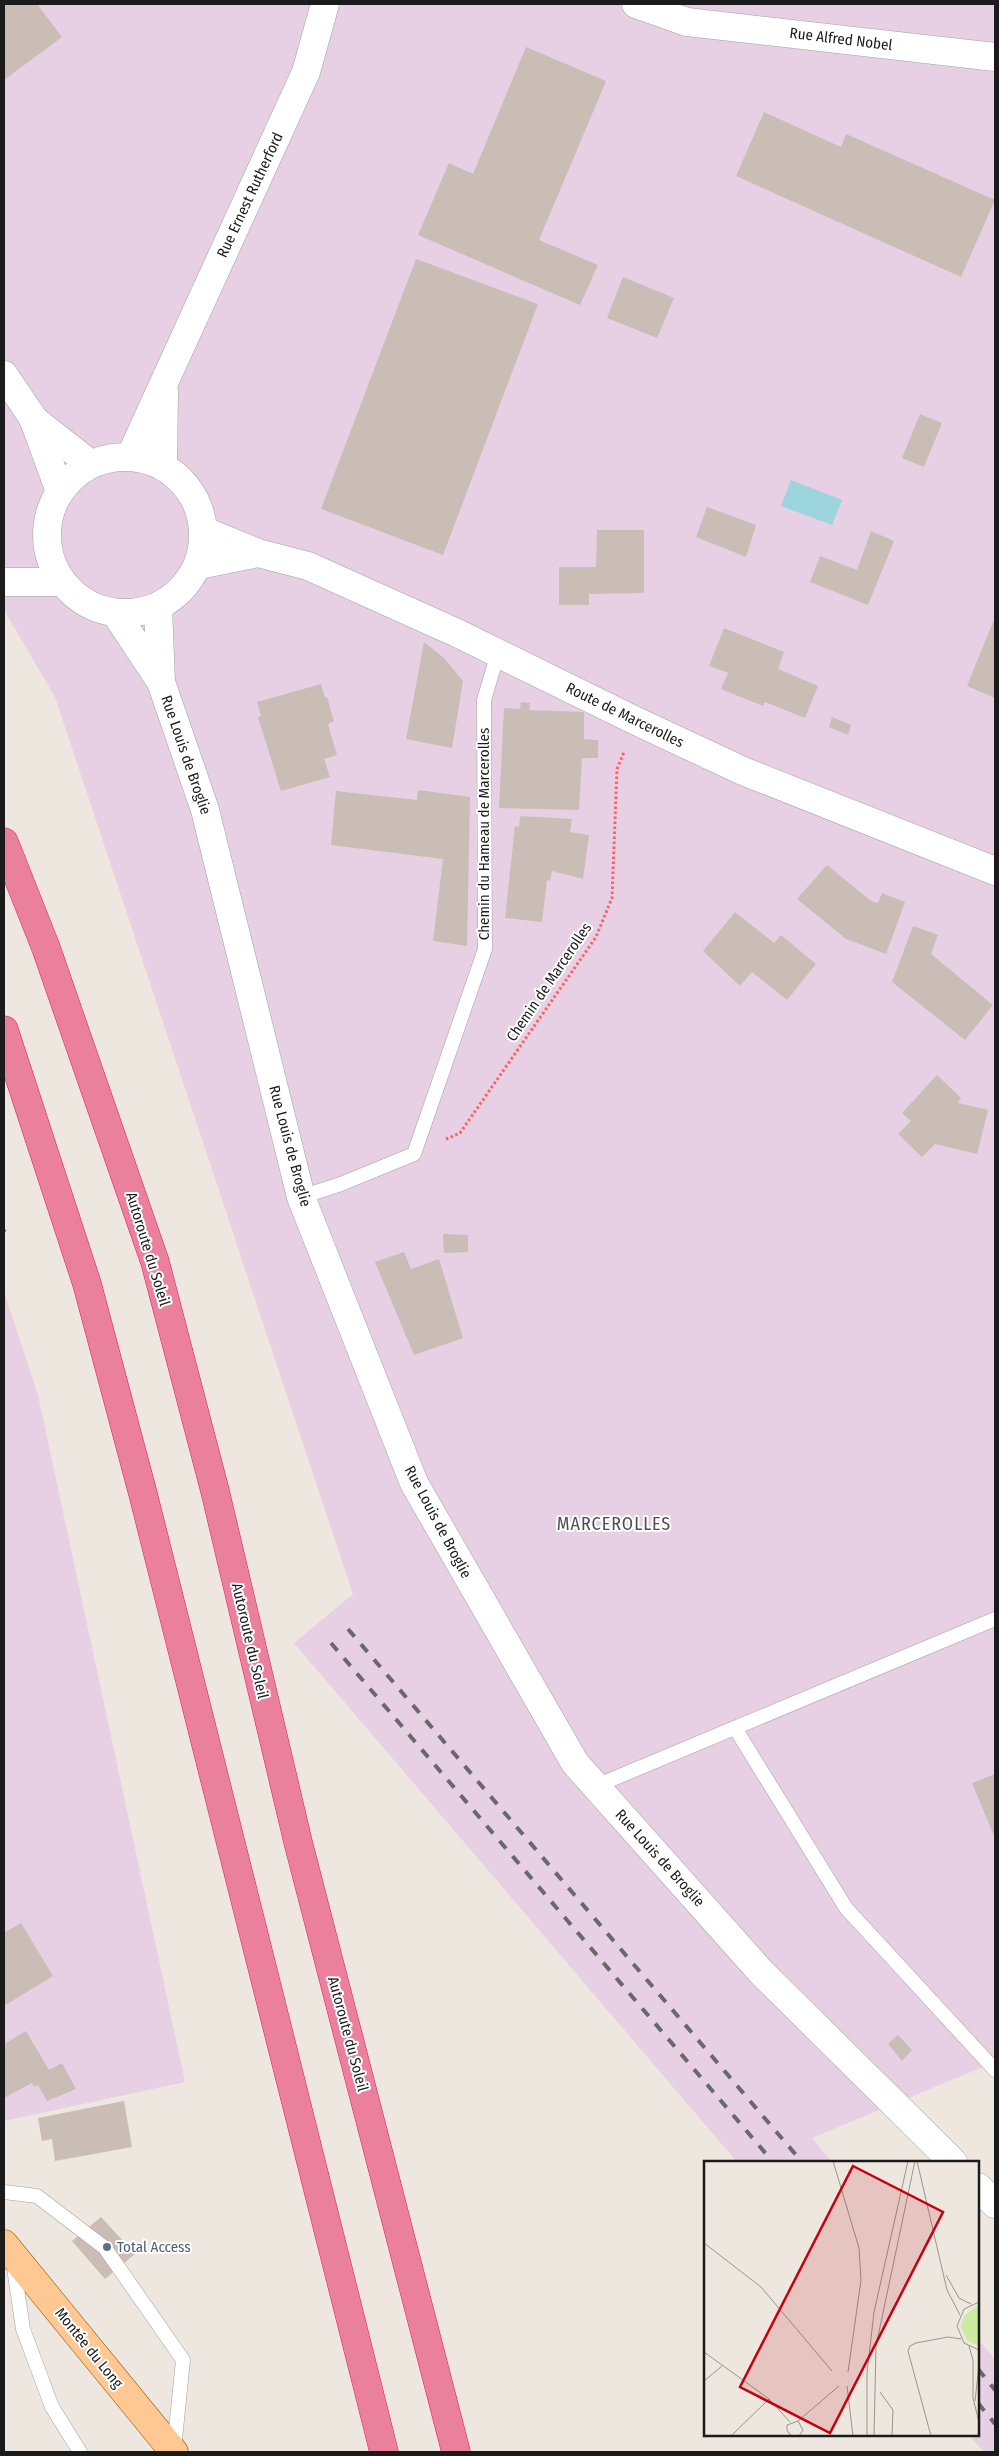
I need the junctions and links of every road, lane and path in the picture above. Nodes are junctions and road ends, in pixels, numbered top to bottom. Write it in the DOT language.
graph roads {
  1 [pos="325,4"];
  2 [pos="636,4"];
  3 [pos="691,13"];
  4 [pos="995,57"];
  5 [pos="4,375"];
  6 [pos="164,382"];
  7 [pos="32,418"];
  8 [pos="130,455"];
  9 [pos="88,463"];
  10 [pos="163,465"];
  11 [pos="59,489"];
  12 [pos="204,531"];
  13 [pos="46,549"];
  14 [pos="258,553"];
  15 [pos="199,565"];
  16 [pos="4,576"];
  17 [pos="4,582"];
  18 [pos="60,582"];
  19 [pos="158,607"];
  20 [pos="116,614"];
  21 [pos="498,653"];
  22 [pos="161,682"];
  23 [pos="636,721"];
  24 [pos="4,842"];
  25 [pos="995,871"];
  26 [pos="4,1030"];
  27 [pos="414,1154"];
  28 [pos="301,1197"];
  29 [pos="995,1619"];
  30 [pos="735,1728"];
  31 [pos="596,1786"];
  32 [pos="995,2070"];
  33 [pos="952,2161"];
  34 [pos="979,2188"];
  35 [pos="4,2192"];
  36 [pos="995,2204"];
  37 [pos="8,2249"];
  38 [pos="80,2452"];
  39 [pos="174,2452"];
  40 [pos="384,2452"];
  41 [pos="456,2452"];
  1 -- 6 [label="street, Rue Ernest Rutherford"];
  2 -- 3 [label="street, Rue Alfred Nobel"];
  3 -- 4 [label="street, Rue Alfred Nobel"];
  5 -- 7 [label="street"];
  6 -- 8 [label="street, Rue Ernest Rutherford"];
  6 -- 10 [label="street, Rue Ernest Rutherford"];
  7 -- 9 [label="street"];
  7 -- 11 [label="street"];
  8 -- 9 [label="street"];
  8 -- 10 [label="street"];
  9 -- 11 [label="street"];
  10 -- 12 [label="street"];
  11 -- 13 [label="street"];
  12 -- 14 [label="street, Route de Marcerolles"];
  12 -- 15 [label="street"];
  13 -- 16 [label="street"];
  13 -- 18 [label="street"];
  14 -- 15 [label="street, Route de Marcerolles"];
  14 -- 21 [label="street, Route de Marcerolles"];
  15 -- 19 [label="street"];
  17 -- 18 [label="street"];
  18 -- 20 [label="street"];
  19 -- 20 [label="street"];
  19 -- 22 [label="street, Rue Louis de Broglie"];
  20 -- 22 [label="street, Rue Louis de Broglie"];
  21 -- 23 [label="street, Route de Marcerolles"];
  21 -- 27 [label="lane, Chemin du Hameau de Marcerolles"];
  22 -- 28 [label="street, Rue Louis de Broglie"];
  23 -- 25 [label="street, Route de Marcerolles"];
  23 -- 27 [label="path, Chemin de Marcerolles"];
  24 -- 41 [label="highway, Autoroute du Soleil"];
  26 -- 40 [label="highway"];
  27 -- 28 [label="lane"];
  28 -- 31 [label="street, Rue Louis de Broglie"];
  29 -- 30 [label="lane"];
  30 -- 31 [label="lane"];
  30 -- 32 [label="lane"];
  31 -- 33 [label="street, Rue Louis de Broglie"];
  34 -- 36 [label="street"];
  35 -- 39 [label="lane"];
  37 -- 38 [label="lane"];
  37 -- 39 [label="main road, Montée du Long"];
}
